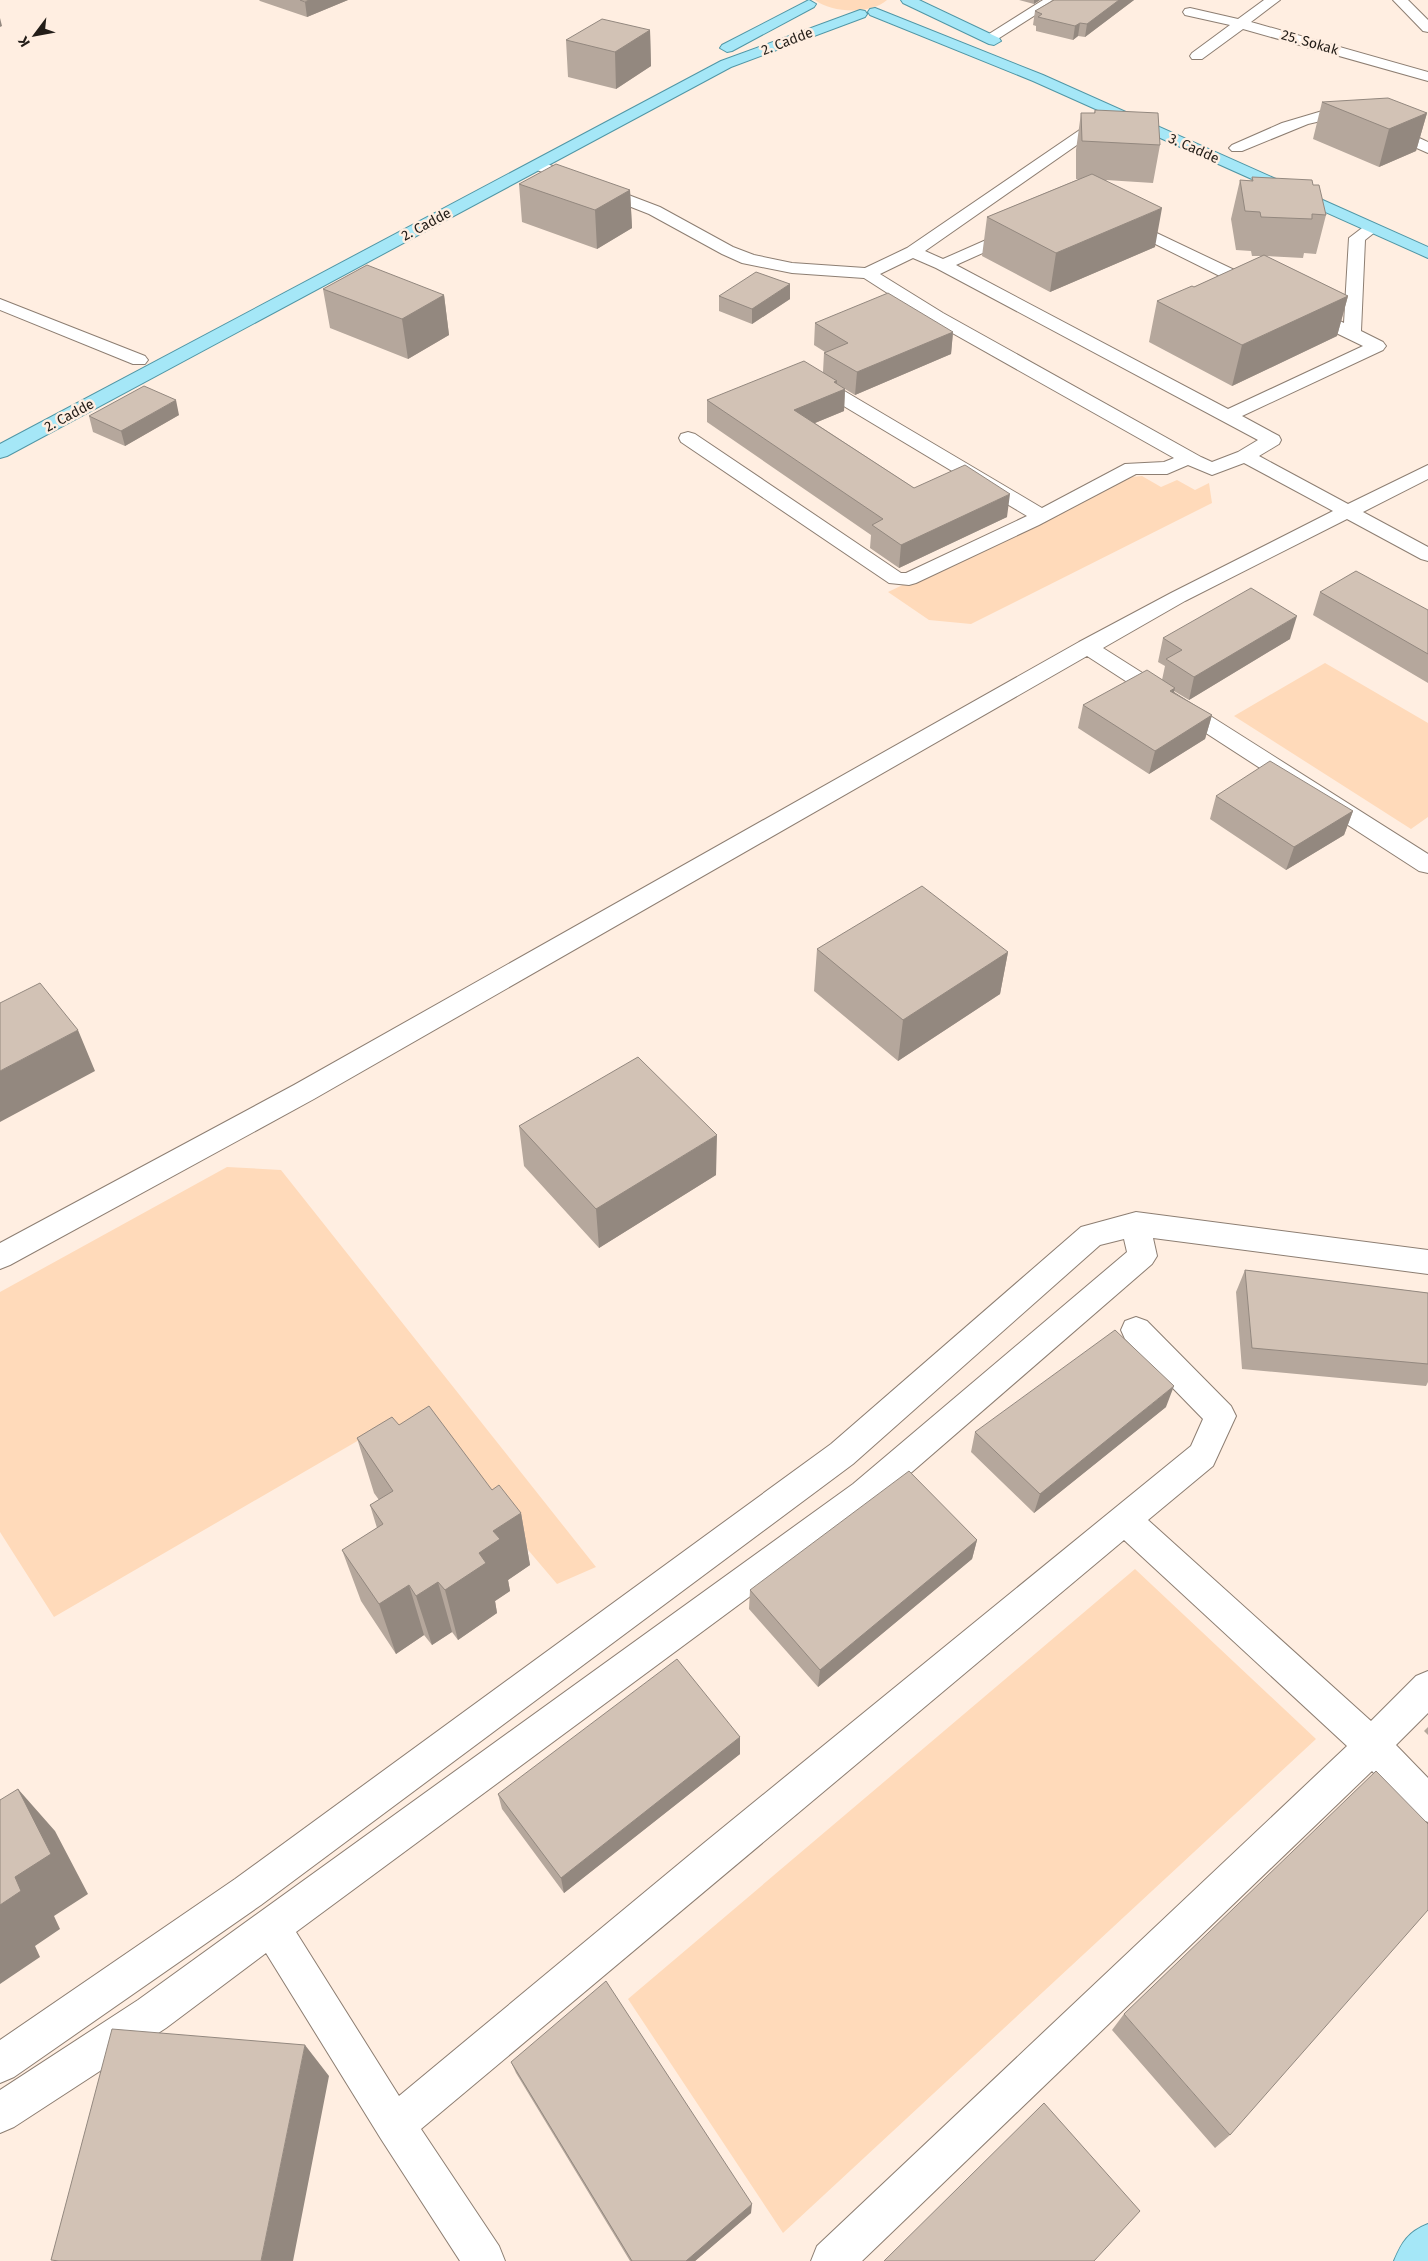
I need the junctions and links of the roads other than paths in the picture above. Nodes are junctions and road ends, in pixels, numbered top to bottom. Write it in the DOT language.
graph roads {
  1 [pos="899,0"];
  2 [pos="908,0"];
  3 [pos="1052,0"];
  4 [pos="1273,0"];
  5 [pos="1400,0"];
  6 [pos="807,2"];
  7 [pos="1190,12"];
  8 [pos="868,13"];
  9 [pos="1240,23"];
  10 [pos="1428,28"];
  11 [pos="988,39"];
  12 [pos="1006,46"];
  13 [pos="1197,56"];
  14 [pos="1428,77"];
  15 [pos="1095,103"];
  16 [pos="1123,116"];
  17 [pos="1232,146"];
  18 [pos="1428,148"];
  19 [pos="1255,156"];
  20 [pos="537,165"];
  21 [pos="499,168"];
  22 [pos="1007,168"];
  23 [pos="1113,217"];
  24 [pos="920,226"];
  25 [pos="1030,227"];
  26 [pos="1372,228"];
  27 [pos="913,252"];
  28 [pos="1428,253"];
  29 [pos="950,261"];
  30 [pos="868,273"];
  31 [pos="1272,295"];
  32 [pos="1290,303"];
  33 [pos="0,304"];
  34 [pos="1352,334"];
  35 [pos="157,350"];
  36 [pos="132,363"];
  37 [pos="807,376"];
  38 [pos="1228,416"];
  39 [pos="688,438"];
  40 [pos="0,452"];
  41 [pos="1245,456"];
  42 [pos="1189,458"];
  43 [pos="1428,470"];
  44 [pos="1349,512"];
  45 [pos="1041,516"];
  46 [pos="1428,555"];
  47 [pos="1086,647"];
  48 [pos="1428,865"];
  49 [pos="1136,1224"];
  50 [pos="0,1257"];
  51 [pos="1428,1262"];
  52 [pos="1136,1330"];
  53 [pos="1125,1520"];
  54 [pos="1428,1688"];
  55 [pos="1372,1746"];
  56 [pos="1428,1804"];
  57 [pos="272,1928"];
  58 [pos="0,2063"];
  59 [pos="0,2113"];
  60 [pos="394,2125"];
  61 [pos="1428,2245"];
  62 [pos="484,2261"];
  63 [pos="832,2261"];
  64 [pos="1415,2261"];
  1 -- 8 [label="main road, 2. Cadde"];
  2 -- 11 [label="main road"];
  3 -- 11 [label="street"];
  4 -- 9 [label="street"];
  5 -- 10 [label="street"];
  6 -- 8 [label="main road"];
  6 -- 21 [label="main road, 2. Cadde"];
  7 -- 9 [label="street, 25. Sokak"];
  8 -- 15 [label="main road, 3. Cadde"];
  8 -- 20 [label="main road, 2. Cadde"];
  9 -- 13 [label="street"];
  9 -- 14 [label="street, 25. Sokak"];
  11 -- 12 [label="main road"];
  15 -- 16 [label="main road, 3. Cadde"];
  15 -- 22 [label="street"];
  16 -- 26 [label="main road, 3. Cadde"];
  16 -- 27 [label="street"];
  17 -- 18 [label="street"];
  17 -- 19 [label="main road, 3. Cadde"];
  20 -- 30 [label="street"];
  20 -- 40 [label="main road, 2. Cadde"];
  23 -- 31 [label="street"];
  24 -- 27 [label="street"];
  25 -- 29 [label="street"];
  26 -- 28 [label="main road, 3. Cadde"];
  26 -- 34 [label="street"];
  27 -- 30 [label="street"];
  27 -- 38 [label="street"];
  30 -- 42 [label="street"];
  32 -- 34 [label="street"];
  33 -- 36 [label="street"];
  34 -- 38 [label="street"];
  35 -- 36 [label="main road"];
  37 -- 45 [label="street"];
  38 -- 41 [label="street"];
  39 -- 45 [label="street"];
  41 -- 42 [label="street"];
  41 -- 44 [label="street"];
  42 -- 45 [label="street"];
  43 -- 44 [label="street"];
  44 -- 46 [label="street"];
  44 -- 47 [label="street"];
  47 -- 48 [label="street"];
  47 -- 50 [label="street"];
  49 -- 51 [label="street"];
  49 -- 57 [label="street"];
  49 -- 58 [label="street"];
  52 -- 53 [label="street"];
  53 -- 55 [label="street"];
  53 -- 60 [label="street"];
  54 -- 55 [label="street"];
  55 -- 56 [label="street"];
  55 -- 63 [label="street"];
  57 -- 59 [label="street"];
  57 -- 60 [label="street"];
  60 -- 62 [label="street"];
  61 -- 64 [label="main road"];
}
